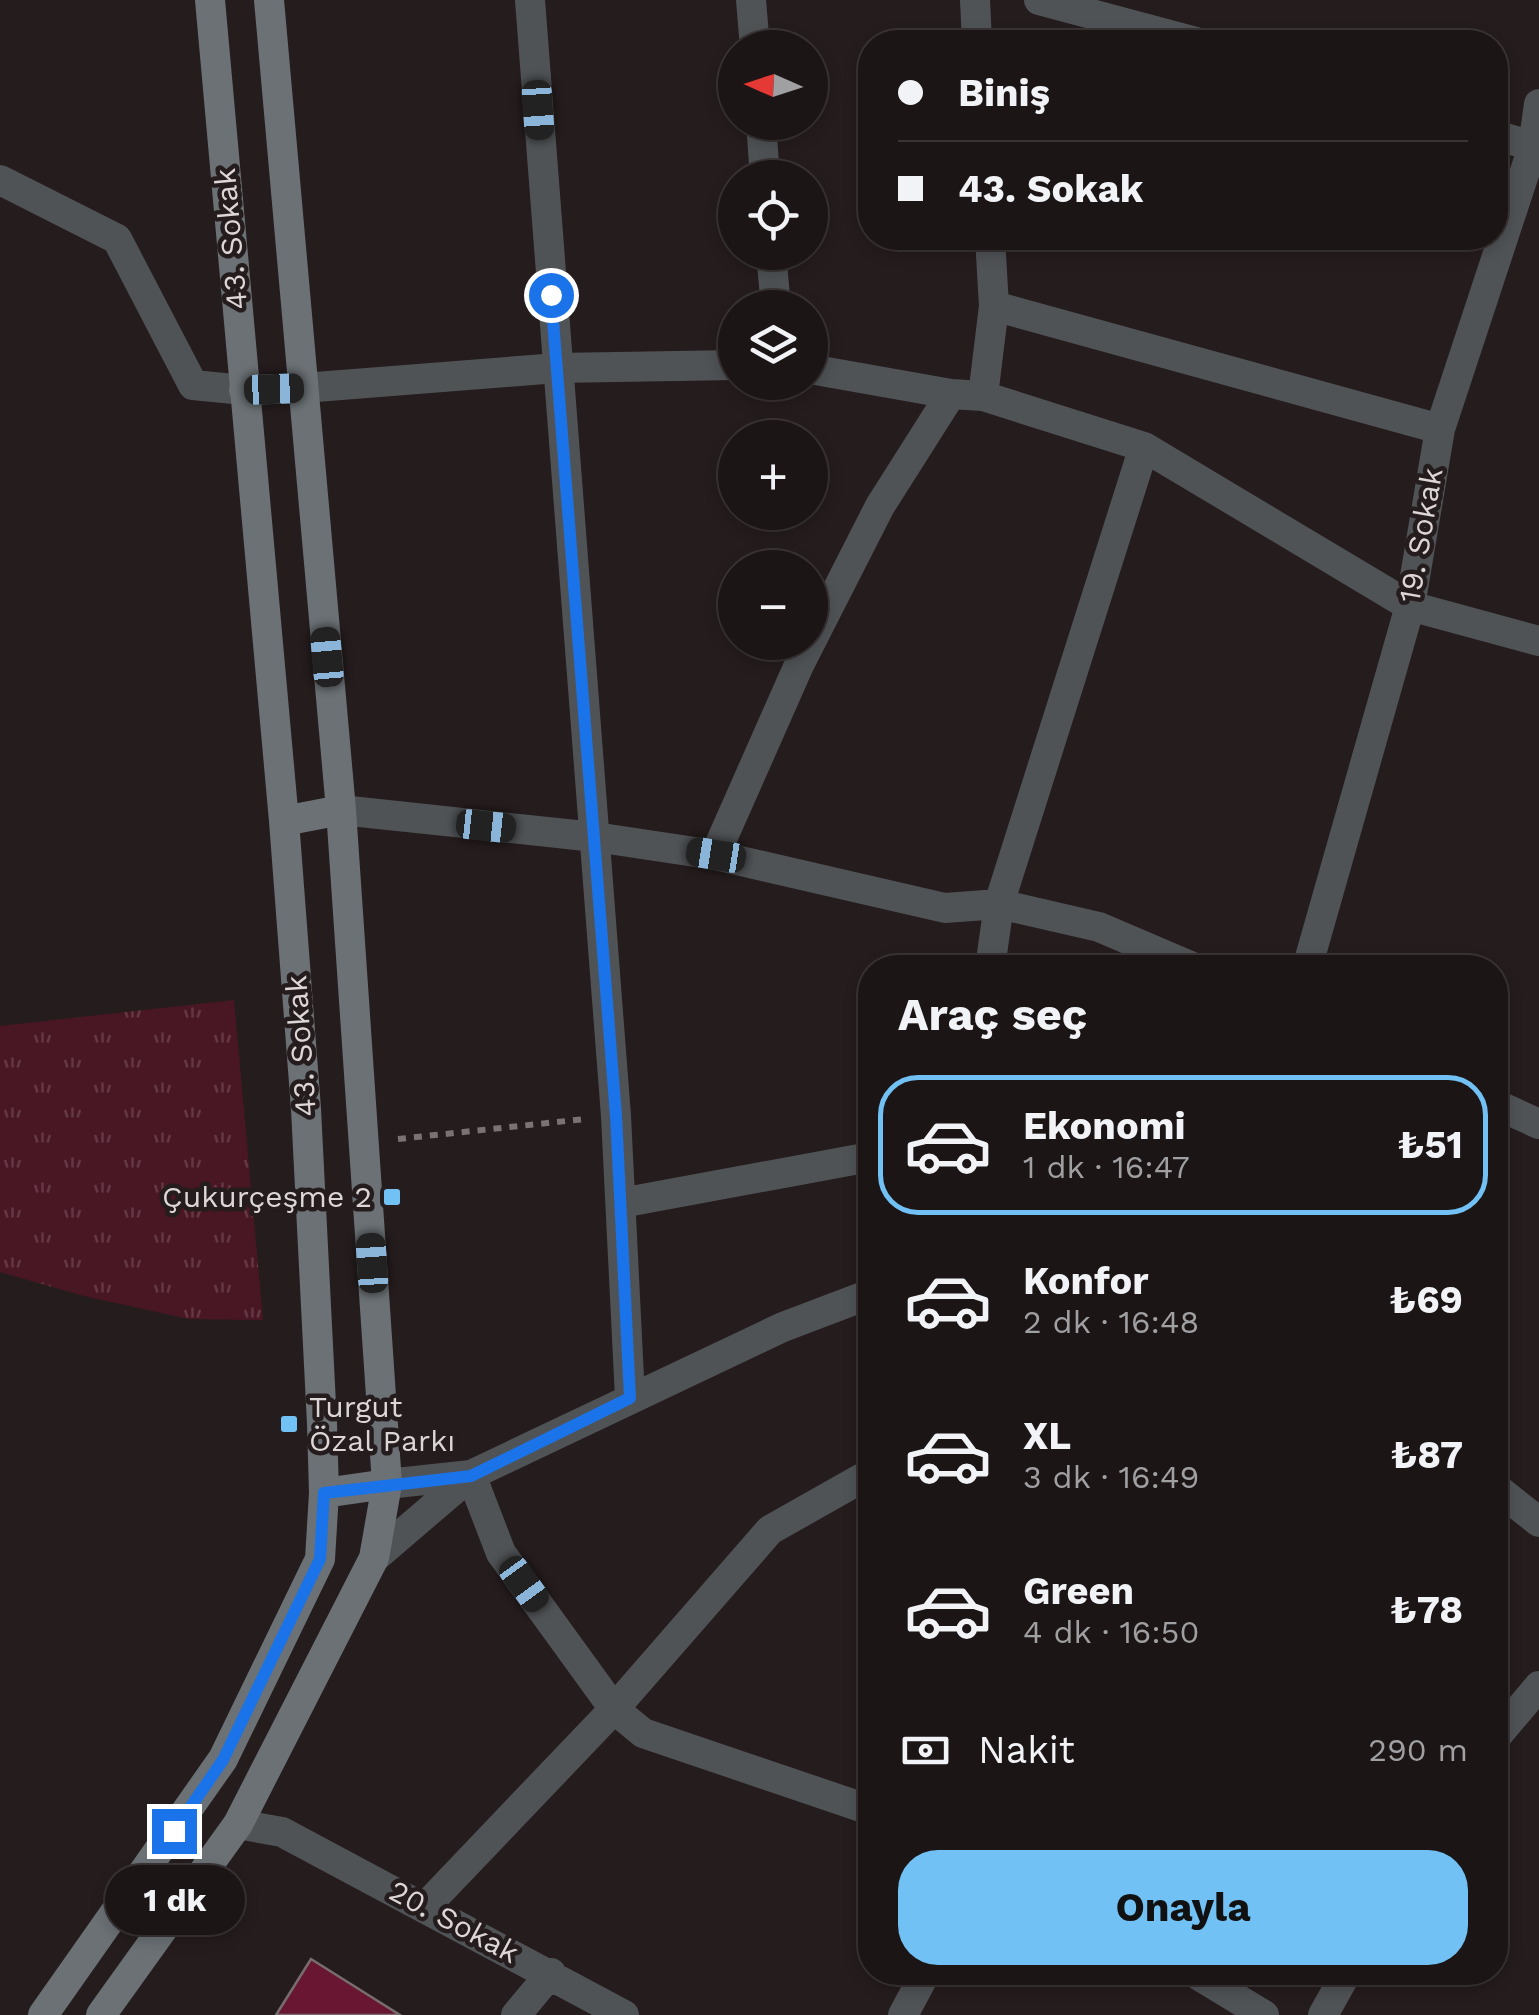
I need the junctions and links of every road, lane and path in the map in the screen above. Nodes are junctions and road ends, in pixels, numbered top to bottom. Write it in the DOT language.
graph roads {
  1 [pos="210,0"];
  2 [pos="269,0"];
  3 [pos="530,0"];
  4 [pos="751,0"];
  5 [pos="975,0"];
  6 [pos="1039,0"];
  7 [pos="754,30"];
  8 [pos="977,30"];
  9 [pos="1151,30"];
  10 [pos="1539,104"];
  11 [pos="1508,139"];
  12 [pos="1536,147"];
  13 [pos="0,180"];
  14 [pos="1508,229"];
  15 [pos="991,250"];
  16 [pos="1501,250"];
  17 [pos="994,306"];
  18 [pos="718,365"];
  19 [pos="557,368"];
  20 [pos="828,372"];
  21 [pos="304,388"];
  22 [pos="244,390"];
  23 [pos="951,394"];
  24 [pos="983,396"];
  25 [pos="1440,429"];
  26 [pos="1144,447"];
  27 [pos="1410,606"];
  28 [pos="1539,641"];
  29 [pos="340,810"];
  30 [pos="284,821"];
  31 [pos="595,837"];
  32 [pos="716,855"];
  33 [pos="1000,904"];
  34 [pos="992,955"];
  35 [pos="1165,955"];
  36 [pos="1311,955"];
  37 [pos="1508,1110"];
  38 [pos="616,1116"];
  39 [pos="1539,1124"];
  40 [pos="365,1142"];
  41 [pos="858,1158"];
  42 [pos="621,1202"];
  43 [pos="858,1299"];
  44 [pos="630,1398"];
  45 [pos="471,1476"];
  46 [pos="858,1480"];
  47 [pos="387,1484"];
  48 [pos="324,1493"];
  49 [pos="1508,1497"];
  50 [pos="1539,1522"];
  51 [pos="374,1558"];
  52 [pos="320,1559"];
  53 [pos="1539,1686"];
  54 [pos="614,1709"];
  55 [pos="1508,1723"];
  56 [pos="223,1760"];
  57 [pos="196,1800"];
  58 [pos="858,1806"];
  59 [pos="244,1811"];
  60 [pos="425,1907"];
  61 [pos="551,1973"];
  62 [pos="919,1985"];
  63 [pos="1214,1985"];
  64 [pos="1340,1985"];
  65 [pos="42,2015"];
  66 [pos="100,2015"];
  67 [pos="516,2015"];
  68 [pos="624,2015"];
  69 [pos="903,2015"];
  70 [pos="1264,2015"];
  71 [pos="1323,2015"];
  1 -- 22 [label="street, 43. Sokak"];
  2 -- 21 [label="street, 43. Sokak"];
  3 -- 19 [label="street"];
  4 -- 7 [label="street"];
  5 -- 8 [label="street"];
  6 -- 9 [label="street"];
  10 -- 12 [label="street, 19. Sokak"];
  11 -- 12 [label="street"];
  12 -- 14 [label="street, 19. Sokak"];
  13 -- 22 [label="street"];
  15 -- 17 [label="street"];
  16 -- 25 [label="street, 19. Sokak"];
  17 -- 24 [label="street"];
  17 -- 25 [label="street"];
  18 -- 19 [label="street"];
  19 -- 21 [label="street"];
  19 -- 31 [label="street"];
  20 -- 23 [label="street"];
  21 -- 22 [label="street"];
  21 -- 29 [label="street, 43. Sokak"];
  22 -- 30 [label="street, 43. Sokak"];
  23 -- 24 [label="street"];
  23 -- 32 [label="street"];
  24 -- 26 [label="street"];
  25 -- 27 [label="street, 19. Sokak"];
  26 -- 27 [label="street"];
  26 -- 33 [label="street"];
  27 -- 28 [label="street"];
  27 -- 36 [label="street, 19. Sokak"];
  29 -- 30 [label="street"];
  29 -- 31 [label="street"];
  29 -- 40 [label="street, 43. Sokak"];
  30 -- 48 [label="street, 43. Sokak"];
  31 -- 32 [label="street"];
  31 -- 38 [label="street"];
  32 -- 33 [label="street"];
  33 -- 34 [label="street"];
  33 -- 35 [label="street"];
  37 -- 39 [label="street"];
  38 -- 40 [label="path"];
  38 -- 42 [label="street"];
  40 -- 47 [label="street, 43. Sokak"];
  41 -- 42 [label="street"];
  42 -- 44 [label="street"];
  43 -- 44 [label="street"];
  44 -- 45 [label="street"];
  45 -- 47 [label="street"];
  45 -- 51 [label="street"];
  45 -- 54 [label="street"];
  46 -- 54 [label="street"];
  47 -- 48 [label="street"];
  47 -- 51 [label="street, 43. Sokak"];
  48 -- 52 [label="street, 43. Sokak"];
  49 -- 50 [label="street"];
  51 -- 52 [label="street"];
  51 -- 59 [label="street, 43. Sokak"];
  52 -- 56 [label="street, 43. Sokak"];
  53 -- 55 [label="street"];
  54 -- 58 [label="street"];
  54 -- 60 [label="street"];
  56 -- 57 [label="street, 43. Sokak"];
  56 -- 59 [label="street"];
  57 -- 59 [label="street"];
  57 -- 65 [label="street, 43. Sokak"];
  59 -- 60 [label="street, 20. Sokak"];
  59 -- 66 [label="street, 43. Sokak"];
  60 -- 61 [label="street, 20. Sokak"];
  61 -- 67 [label="street"];
  61 -- 68 [label="street, 20. Sokak"];
  62 -- 69 [label="street"];
  63 -- 70 [label="street"];
  64 -- 71 [label="street"];
}
